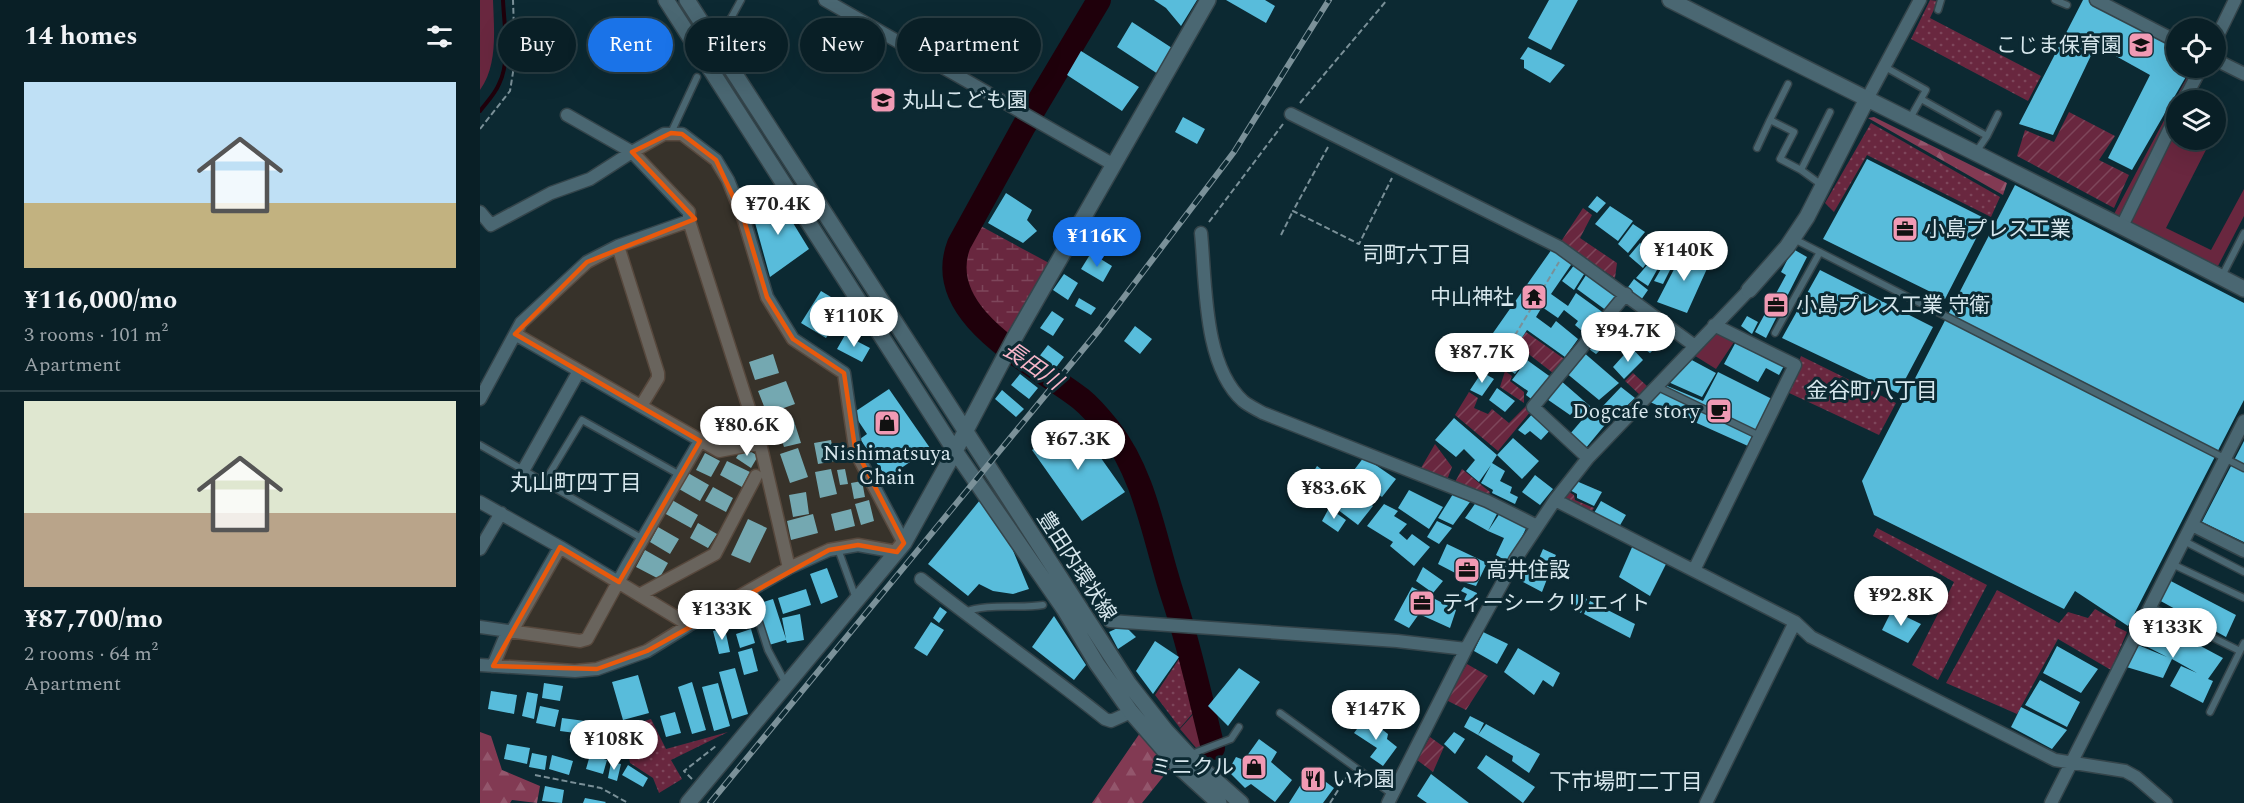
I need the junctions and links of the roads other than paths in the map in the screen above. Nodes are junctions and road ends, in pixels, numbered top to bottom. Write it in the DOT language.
graph roads {
  1 [pos="666,0"];
  2 [pos="687,0"];
  3 [pos="741,0"];
  4 [pos="825,0"];
  5 [pos="1208,0"];
  6 [pos="1670,0"];
  7 [pos="1920,0"];
  8 [pos="1941,0"];
  9 [pos="2055,0"];
  10 [pos="2096,0"];
  11 [pos="2235,0"];
  12 [pos="2067,5"];
  13 [pos="1938,10"];
  14 [pos="731,18"];
  15 [pos="2226,18"];
  16 [pos="2166,36"];
  17 [pos="2226,65"];
  18 [pos="1885,67"];
  19 [pos="2244,75"];
  20 [pos="697,77"];
  21 [pos="1788,84"];
  22 [pos="1867,99"];
  23 [pos="1921,99"];
  24 [pos="1830,112"];
  25 [pos="1291,114"];
  26 [pos="1998,114"];
  27 [pos="567,115"];
  28 [pos="1770,120"];
  29 [pos="1909,121"];
  30 [pos="671,133"];
  31 [pos="1987,136"];
  32 [pos="2166,136"];
  33 [pos="1757,148"];
  34 [pos="632,152"];
  35 [pos="1977,152"];
  36 [pos="1114,165"];
  37 [pos="1801,170"];
  38 [pos="1824,186"];
  39 [pos="480,212"];
  40 [pos="689,221"];
  41 [pos="2122,226"];
  42 [pos="1202,233"];
  43 [pos="2244,233"];
  44 [pos="1793,238"];
  45 [pos="618,246"];
  46 [pos="2237,247"];
  47 [pos="2244,250"];
  48 [pos="1820,252"];
  49 [pos="2221,278"];
  50 [pos="2244,289"];
  51 [pos="1749,290"];
  52 [pos="1626,294"];
  53 [pos="1714,325"];
  54 [pos="1775,333"];
  55 [pos="515,334"];
  56 [pos="1695,346"];
  57 [pos="579,371"];
  58 [pos="1658,387"];
  59 [pos="480,399"];
  60 [pos="640,406"];
  61 [pos="2244,421"];
  62 [pos="964,432"];
  63 [pos="1760,436"];
  64 [pos="700,441"];
  65 [pos="760,443"];
  66 [pos="480,446"];
  67 [pos="956,451"];
  68 [pos="1588,458"];
  69 [pos="2225,459"];
  70 [pos="2244,468"];
  71 [pos="524,469"];
  72 [pos="680,475"];
  73 [pos="756,476"];
  74 [pos="545,481"];
  75 [pos="1555,500"];
  76 [pos="480,502"];
  77 [pos="501,513"];
  78 [pos="2192,525"];
  79 [pos="1537,526"];
  80 [pos="643,538"];
  81 [pos="2184,541"];
  82 [pos="560,547"];
  83 [pos="901,547"];
  84 [pos="837,548"];
  85 [pos="480,549"];
  86 [pos="2244,551"];
  87 [pos="2172,564"];
  88 [pos="789,568"];
  89 [pos="1694,570"];
  90 [pos="2244,572"];
  91 [pos="921,579"];
  92 [pos="619,582"];
  93 [pos="749,591"];
  94 [pos="854,593"];
  95 [pos="639,594"];
  96 [pos="2244,598"];
  97 [pos="1043,605"];
  98 [pos="2151,607"];
  99 [pos="963,612"];
  100 [pos="1110,621"];
  101 [pos="1795,622"];
  102 [pos="689,625"];
  103 [pos="480,627"];
  104 [pos="512,631"];
  105 [pos="2244,643"];
  106 [pos="1466,649"];
  107 [pos="2240,651"];
  108 [pos="480,665"];
  109 [pos="493,666"];
  110 [pos="783,678"];
  111 [pos="1131,711"];
  112 [pos="2210,712"];
  113 [pos="1280,713"];
  114 [pos="1239,728"];
  115 [pos="1193,753"];
  116 [pos="2072,763"];
  117 [pos="1391,799"];
  118 [pos="688,803"];
  119 [pos="1219,803"];
  120 [pos="1241,803"];
  121 [pos="1706,803"];
  122 [pos="2051,803"];
  123 [pos="2166,803"];
  1 -- 67 [label="street, 豊田内環状線"];
  2 -- 62 [label="street, 豊田内環状線"];
  3 -- 14 [label="lane"];
  4 -- 36 [label="street"];
  5 -- 36 [label="street"];
  6 -- 22 [label="street"];
  7 -- 18 [label="street"];
  8 -- 13 [label="lane"];
  9 -- 12 [label="lane"];
  10 -- 16 [label="street"];
  11 -- 15 [label="street"];
  17 -- 19 [label="street"];
  18 -- 22 [label="street"];
  18 -- 23 [label="lane"];
  20 -- 30 [label="lane"];
  21 -- 28 [label="lane"];
  22 -- 29 [label="street"];
  22 -- 38 [label="street"];
  23 -- 29 [label="lane"];
  23 -- 31 [label="lane"];
  24 -- 37 [label="lane"];
  25 -- 52 [label="street"];
  26 -- 31 [label="lane"];
  27 -- 34 [label="street"];
  28 -- 33 [label="lane"];
  28 -- 37 [label="lane"];
  29 -- 35 [label="street"];
  30 -- 34 [label="street"];
  30 -- 83 [label="street"];
  31 -- 35 [label="lane"];
  32 -- 41 [label="street"];
  34 -- 39 [label="street"];
  34 -- 40 [label="street"];
  35 -- 41 [label="street"];
  36 -- 62 [label="street"];
  37 -- 38 [label="lane"];
  38 -- 44 [label="street"];
  40 -- 45 [label="street"];
  40 -- 65 [label="street"];
  41 -- 49 [label="street"];
  42 -- 79 [label="street"];
  43 -- 46 [label="lane"];
  44 -- 48 [label="lane"];
  44 -- 51 [label="street"];
  45 -- 55 [label="street"];
  45 -- 60 [label="street"];
  46 -- 47 [label="lane"];
  46 -- 49 [label="lane"];
  48 -- 54 [label="lane"];
  48 -- 69 [label="lane"];
  49 -- 50 [label="street"];
  51 -- 53 [label="street"];
  52 -- 56 [label="street"];
  52 -- 68 [label="street"];
  53 -- 56 [label="street"];
  53 -- 63 [label="street"];
  55 -- 57 [label="street"];
  55 -- 59 [label="street"];
  56 -- 58 [label="street"];
  57 -- 60 [label="street"];
  57 -- 71 [label="street"];
  58 -- 63 [label="lane"];
  58 -- 68 [label="street"];
  60 -- 64 [label="street"];
  61 -- 69 [label="street"];
  62 -- 67 [label="street"];
  62 -- 115 [label="street, 豊田内環状線"];
  63 -- 89 [label="street"];
  64 -- 65 [label="street"];
  64 -- 72 [label="street"];
  65 -- 88 [label="street"];
  66 -- 71 [label="lane"];
  67 -- 83 [label="street"];
  67 -- 111 [label="street, 豊田内環状線"];
  68 -- 75 [label="street"];
  69 -- 70 [label="lane"];
  69 -- 78 [label="street"];
  71 -- 74 [label="lane"];
  72 -- 74 [label="lane"];
  72 -- 80 [label="street"];
  73 -- 95 [label="street"];
  74 -- 80 [label="lane"];
  75 -- 79 [label="street"];
  75 -- 89 [label="street"];
  76 -- 77 [label="street"];
  77 -- 82 [label="street"];
  77 -- 85 [label="street"];
  78 -- 81 [label="street"];
  78 -- 86 [label="street"];
  79 -- 106 [label="street"];
  80 -- 92 [label="street"];
  81 -- 87 [label="street"];
  81 -- 90 [label="lane"];
  82 -- 92 [label="street"];
  82 -- 104 [label="street"];
  83 -- 84 [label="street"];
  83 -- 118 [label="street"];
  84 -- 88 [label="street"];
  84 -- 94 [label="lane"];
  87 -- 96 [label="lane"];
  87 -- 98 [label="street"];
  88 -- 93 [label="street"];
  89 -- 101 [label="street"];
  91 -- 99 [label="street"];
  92 -- 95 [label="street"];
  92 -- 104 [label="street"];
  93 -- 102 [label="street"];
  93 -- 110 [label="lane"];
  95 -- 102 [label="street"];
  97 -- 99 [label="lane"];
  98 -- 107 [label="lane"];
  98 -- 116 [label="street"];
  99 -- 111 [label="street"];
  100 -- 106 [label="street"];
  101 -- 116 [label="street"];
  101 -- 121 [label="street"];
  102 -- 109 [label="street"];
  103 -- 104 [label="street"];
  104 -- 109 [label="street"];
  105 -- 107 [label="lane"];
  106 -- 117 [label="street"];
  107 -- 112 [label="lane"];
  108 -- 109 [label="street"];
  111 -- 119 [label="street, 豊田内環状線"];
  113 -- 117 [label="lane"];
  114 -- 115 [label="lane"];
  115 -- 120 [label="street, 豊田内環状線"];
  116 -- 122 [label="street"];
  116 -- 123 [label="street"];
}
